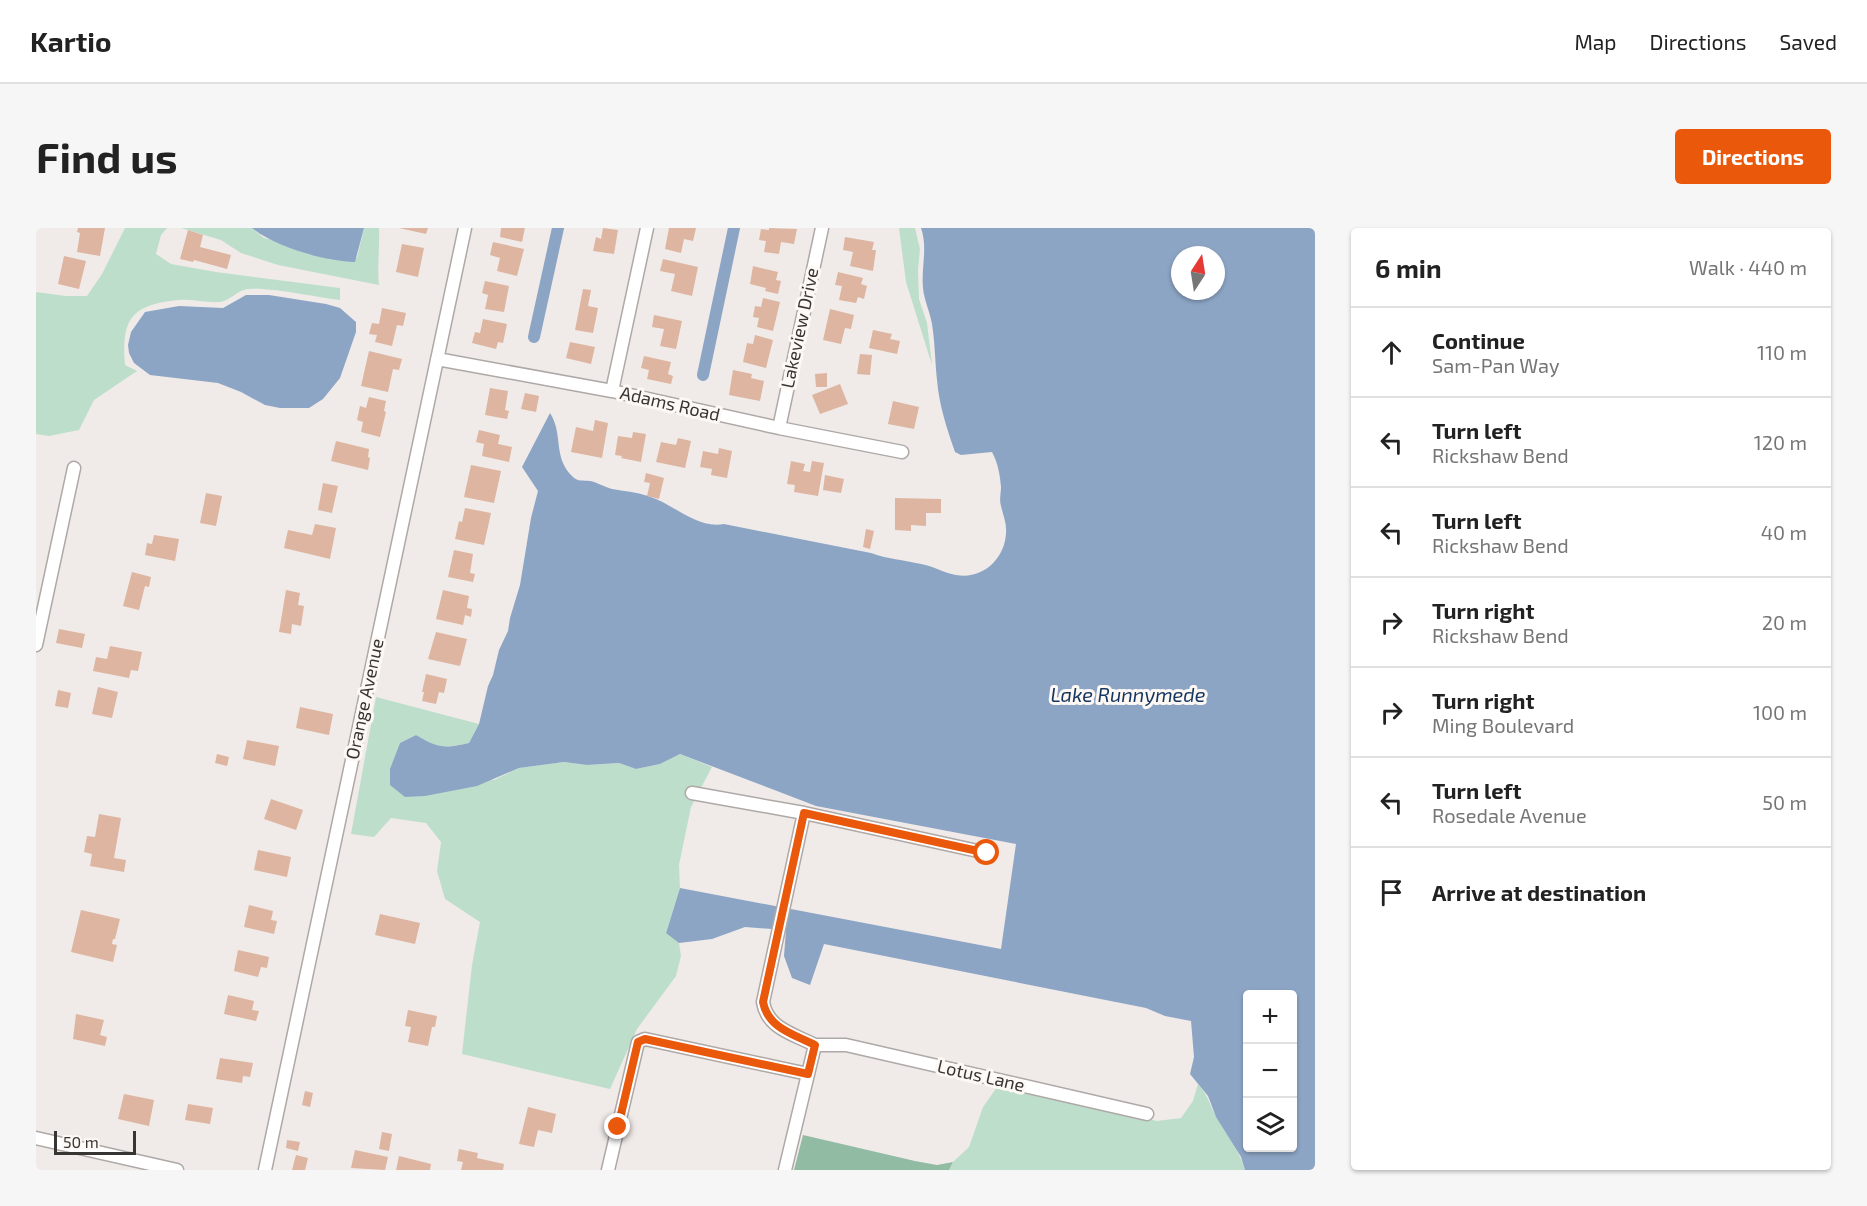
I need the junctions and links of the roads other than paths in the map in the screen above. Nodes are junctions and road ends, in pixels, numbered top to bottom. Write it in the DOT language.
graph roads {
  1 [pos="465,228"];
  2 [pos="647,228"];
  3 [pos="822,228"];
  4 [pos="437,359"];
  5 [pos="612,391"];
  6 [pos="779,428"];
  7 [pos="902,452"];
  8 [pos="74,468"];
  9 [pos="36,645"];
  10 [pos="692,793"];
  11 [pos="804,813"];
  12 [pos="987,853"];
  13 [pos="815,1045"];
  14 [pos="808,1074"];
  15 [pos="1147,1114"];
  16 [pos="36,1138"];
  17 [pos="177,1170"];
  18 [pos="265,1170"];
  19 [pos="608,1170"];
  20 [pos="785,1170"];
  1 -- 4 [label="street, Orange Avenue"];
  2 -- 5 [label="street"];
  3 -- 6 [label="street, Lakeview Drive"];
  4 -- 5 [label="street, Adams Road"];
  4 -- 18 [label="street, Orange Avenue"];
  5 -- 6 [label="street, Adams Road"];
  6 -- 7 [label="street, Adams Road"];
  8 -- 9 [label="street"];
  10 -- 11 [label="street"];
  11 -- 12 [label="street"];
  11 -- 13 [label="street"];
  13 -- 14 [label="street"];
  13 -- 15 [label="street, Lotus Lane"];
  14 -- 19 [label="street"];
  14 -- 20 [label="street"];
  16 -- 17 [label="street"];
}
